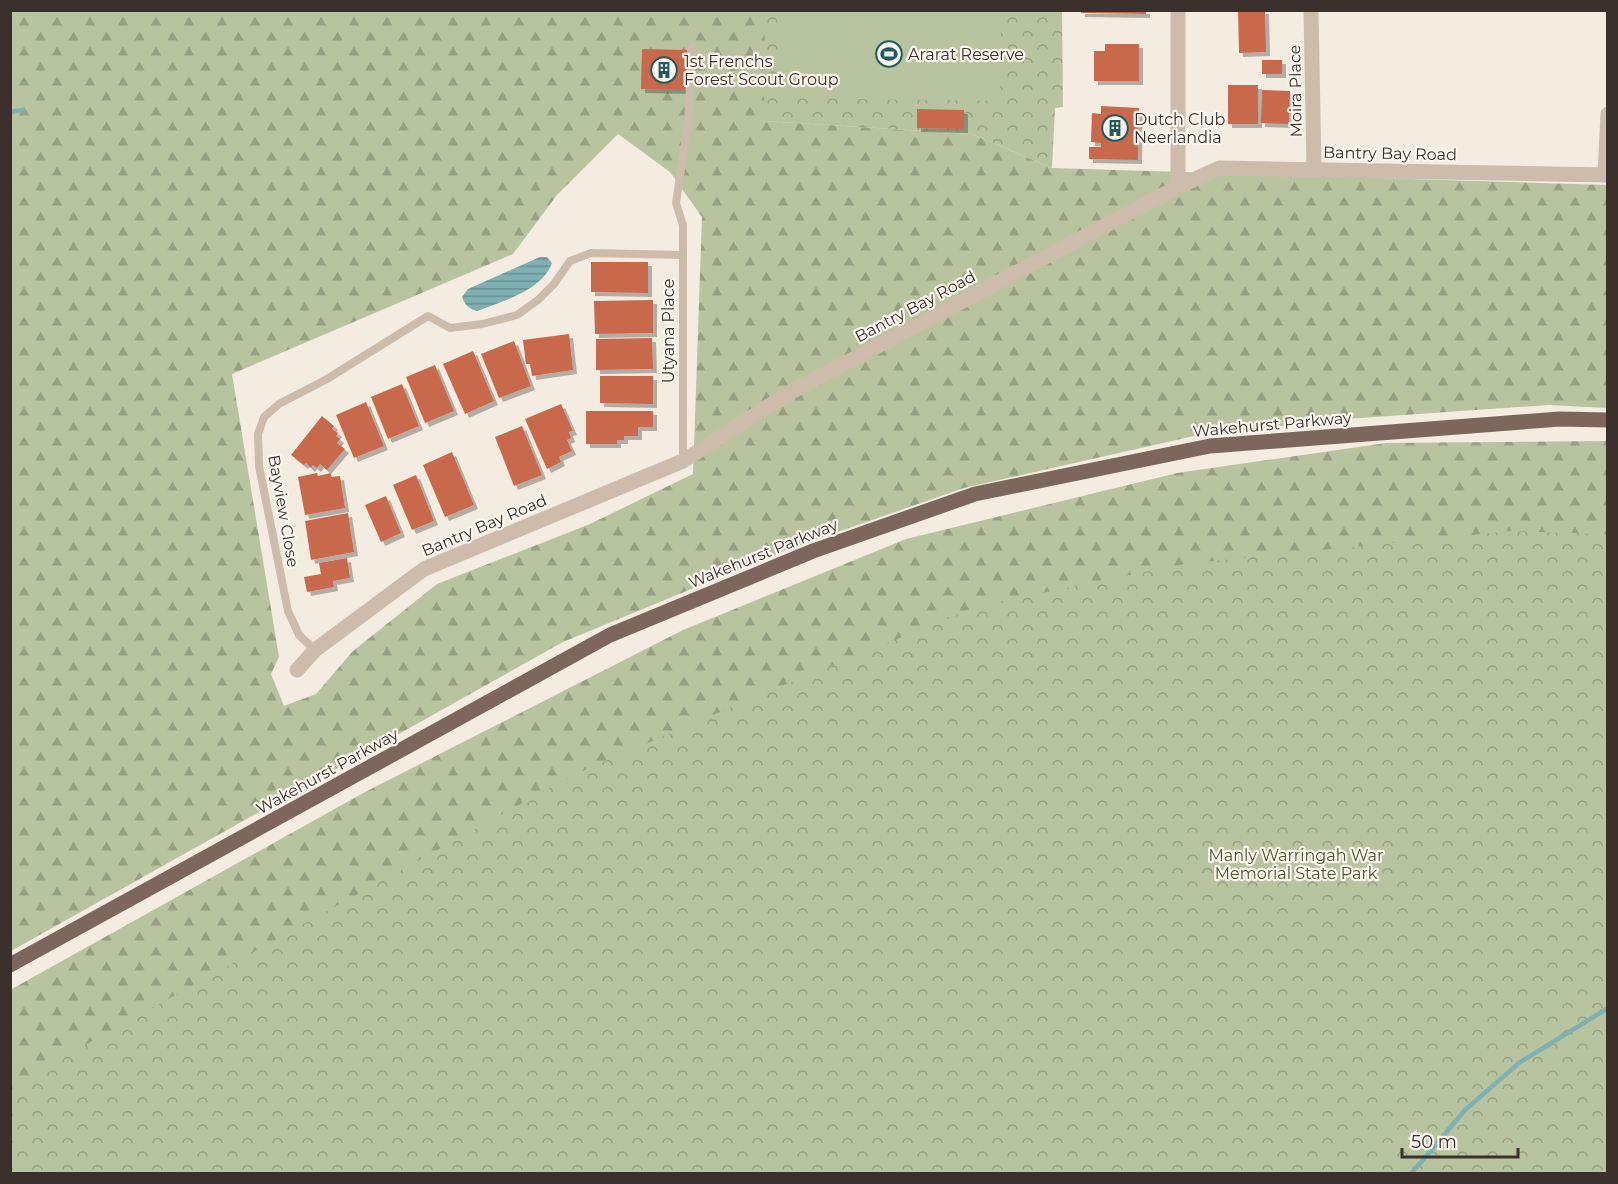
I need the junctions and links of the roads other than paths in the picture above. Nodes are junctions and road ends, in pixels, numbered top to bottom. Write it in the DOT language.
graph roads {
  1 [pos="1178,10"];
  2 [pos="1311,10"];
  3 [pos="692,48"];
  4 [pos="1608,114"];
  5 [pos="1314,170"];
  6 [pos="1606,175"];
  7 [pos="1178,187"];
  8 [pos="683,255"];
  9 [pos="1608,420"];
  10 [pos="683,460"];
  11 [pos="315,650"];
  12 [pos="297,670"];
  13 [pos="10,965"];
  1 -- 7 [label="street"];
  2 -- 5 [label="street, Moira Place"];
  3 -- 8 [label="lane, Utyana Place"];
  4 -- 6 [label="street"];
  5 -- 6 [label="street, Bantry Bay Road"];
  5 -- 7 [label="street, Bantry Bay Road"];
  7 -- 10 [label="street, Bantry Bay Road"];
  8 -- 10 [label="lane, Utyana Place"];
  8 -- 11 [label="lane, Bayview Close"];
  9 -- 13 [label="main road, Wakehurst Parkway"];
  10 -- 11 [label="street, Bantry Bay Road"];
  11 -- 12 [label="street, Bantry Bay Road"];
}
